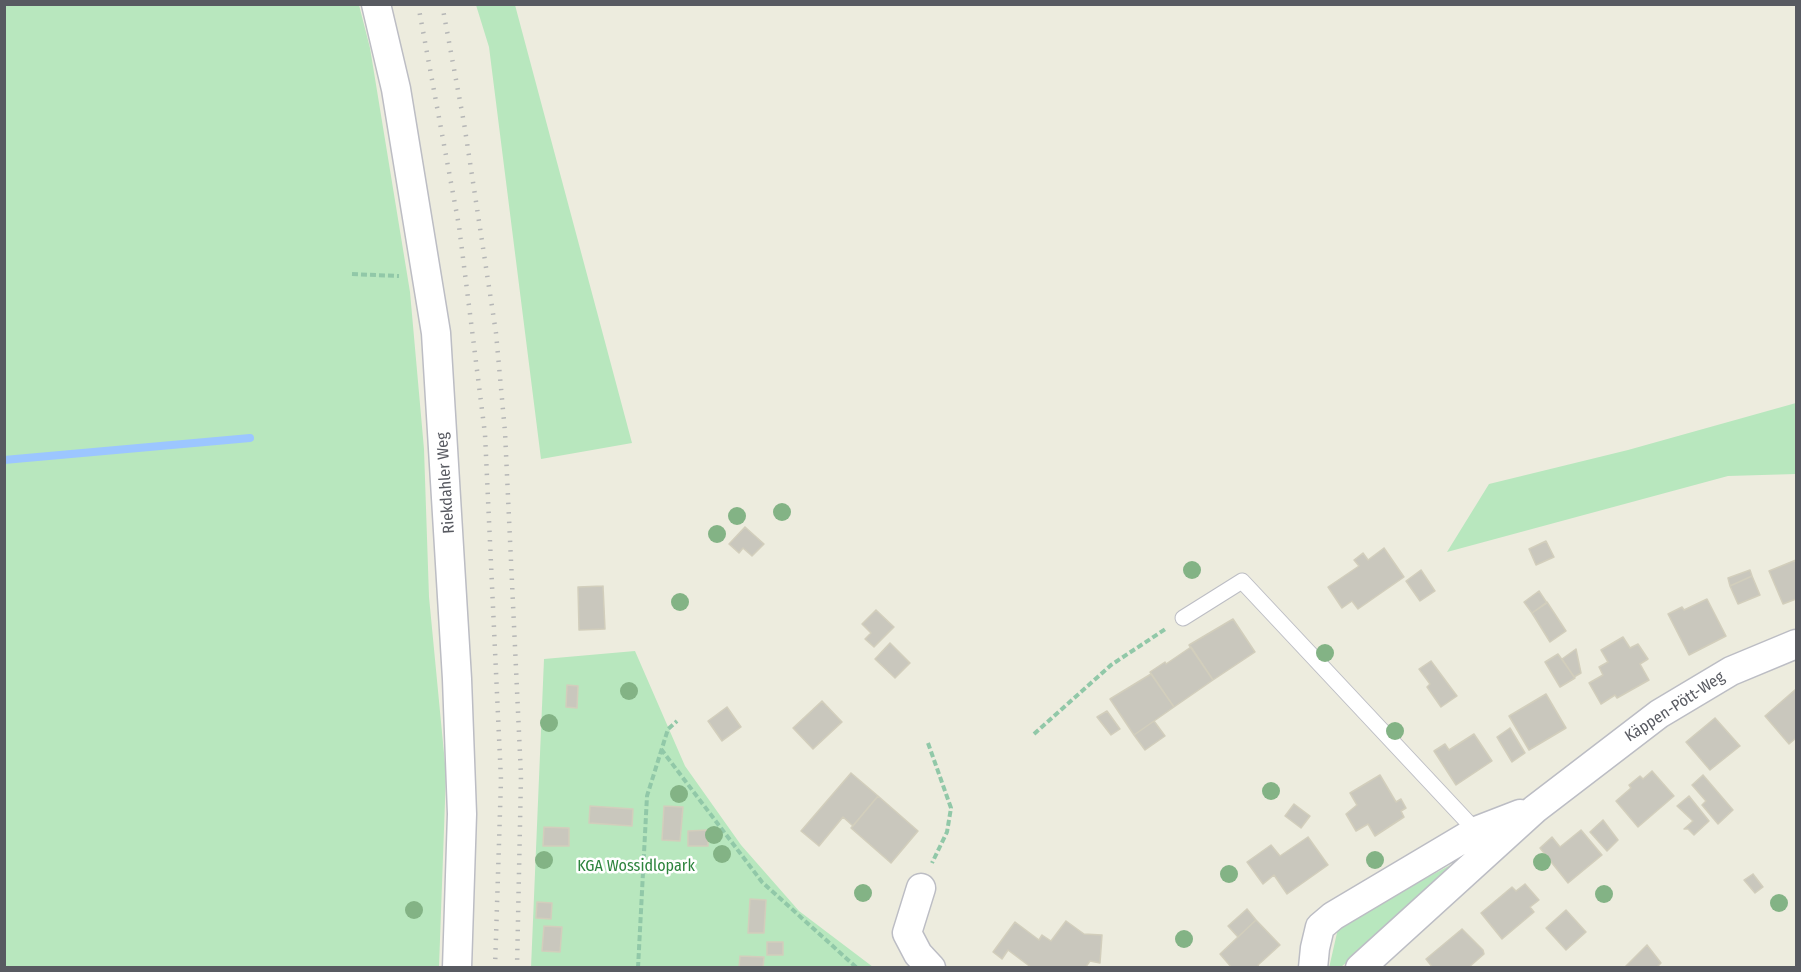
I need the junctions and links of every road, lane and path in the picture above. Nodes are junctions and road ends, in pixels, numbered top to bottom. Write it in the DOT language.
graph roads {
  1 [pos="376,4"];
  2 [pos="352,274"];
  3 [pos="426,278"];
  4 [pos="1183,618"];
  5 [pos="1797,644"];
  6 [pos="677,721"];
  7 [pos="1034,734"];
  8 [pos="928,742"];
  9 [pos="661,749"];
  10 [pos="1535,809"];
  11 [pos="1476,831"];
  12 [pos="921,888"];
  13 [pos="457,968"];
  14 [pos="638,968"];
  15 [pos="857,968"];
  16 [pos="932,968"];
  17 [pos="1313,968"];
  18 [pos="1360,968"];
  1 -- 3 [label="street, Riekdahler Weg"];
  2 -- 3 [label="path"];
  3 -- 13 [label="street, Riekdahler Weg"];
  4 -- 7 [label="path"];
  4 -- 11 [label="lane"];
  5 -- 10 [label="street, Käppen-Pött-Weg"];
  6 -- 9 [label="path"];
  8 -- 12 [label="path"];
  9 -- 14 [label="path"];
  9 -- 15 [label="path"];
  10 -- 11 [label="street, Käppen-Pött-Weg"];
  10 -- 18 [label="street, Käppen-Pött-Weg"];
  11 -- 17 [label="street, Käppen-Pött-Weg"];
  12 -- 16 [label="street"];
}
